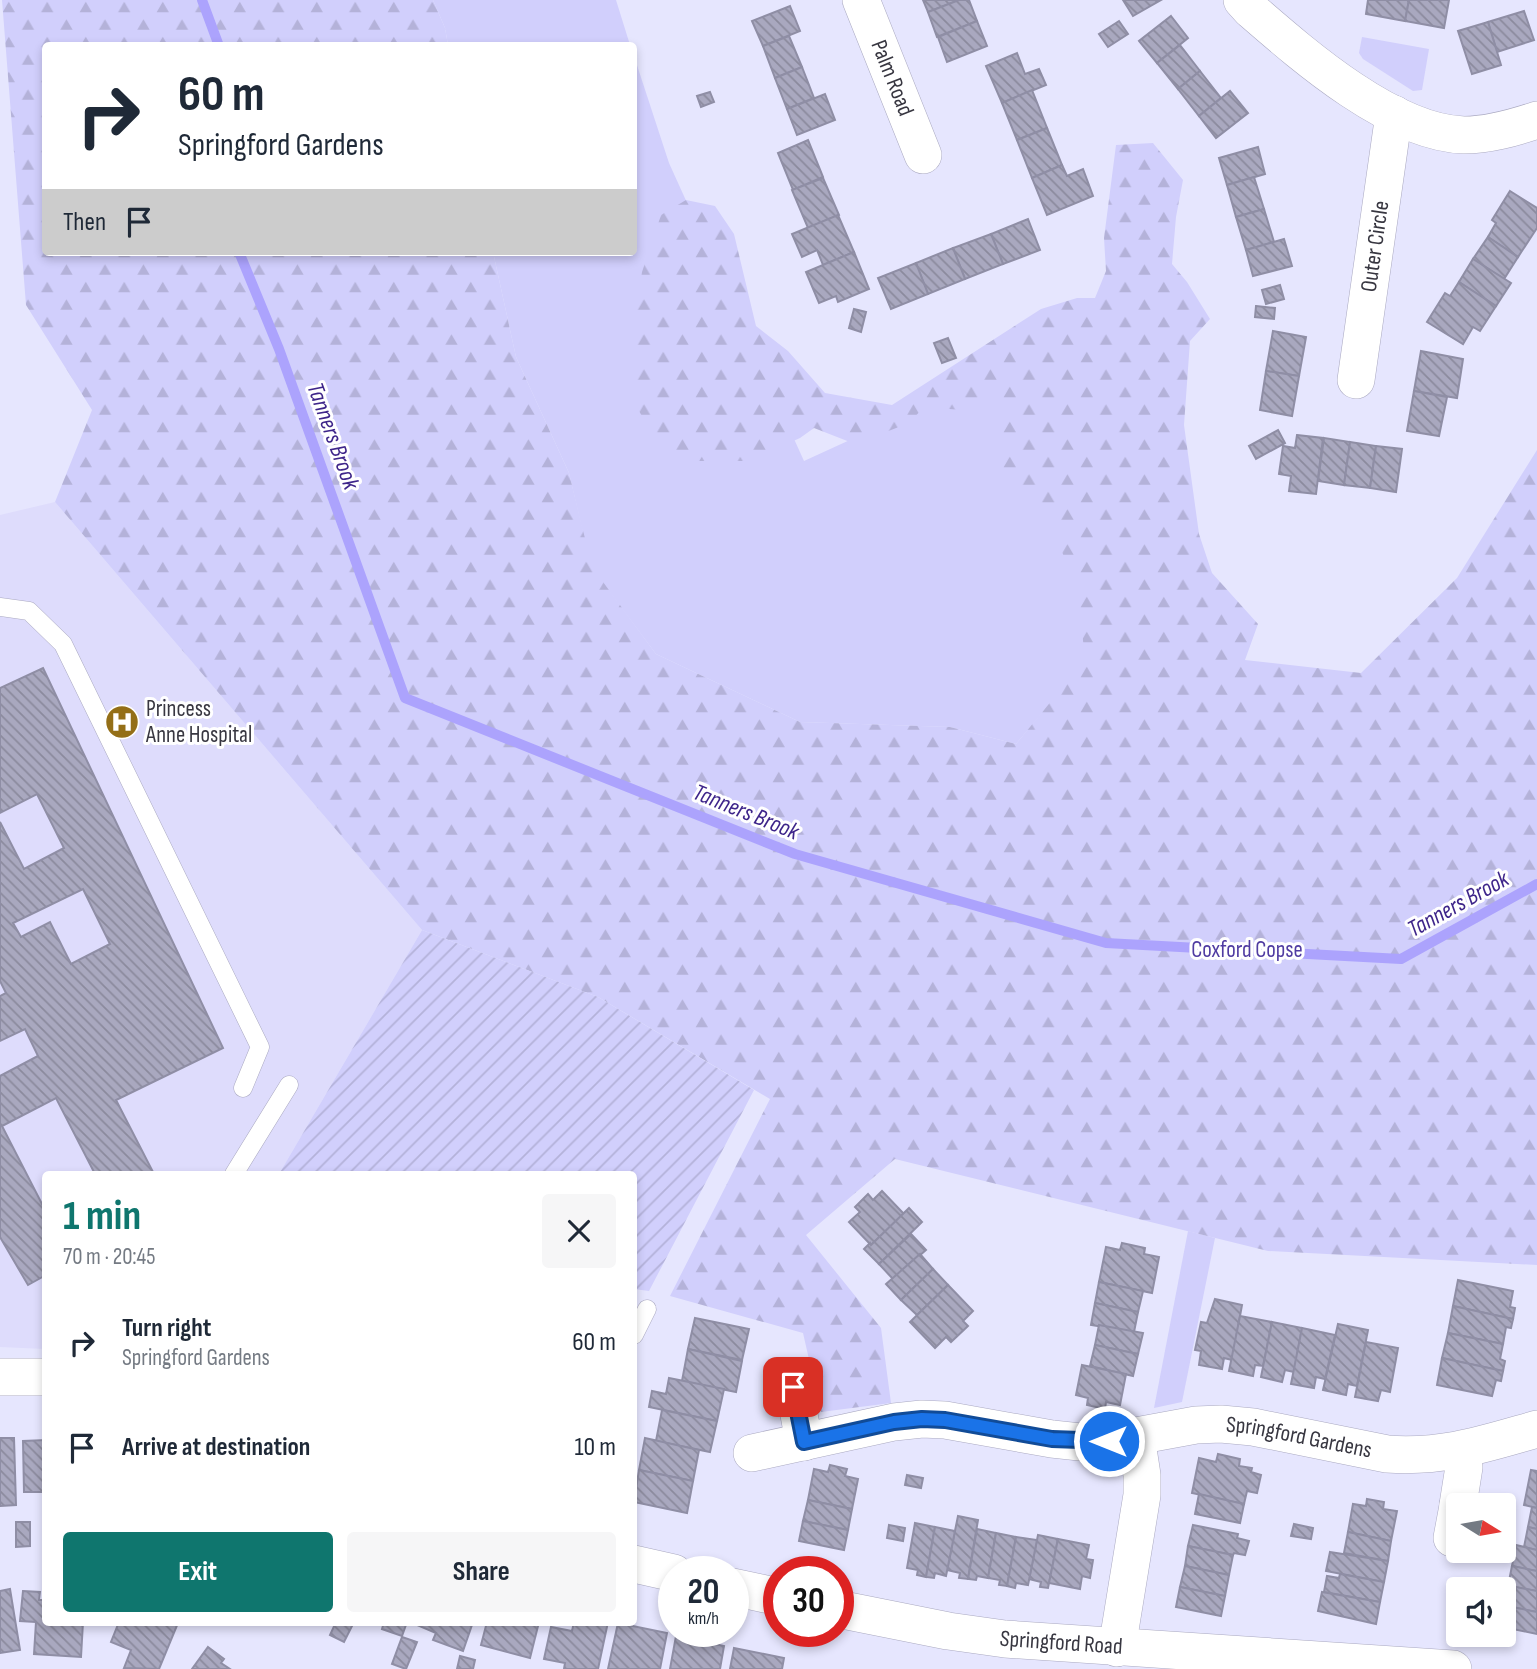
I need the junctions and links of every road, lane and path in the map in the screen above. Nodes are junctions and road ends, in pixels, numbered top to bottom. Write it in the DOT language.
graph roads {
  1 [pos="861,0"];
  2 [pos="1242,0"];
  3 [pos="1394,114"];
  4 [pos="1537,120"];
  5 [pos="923,155"];
  6 [pos="1356,380"];
  7 [pos="0,607"];
  8 [pos="289,1085"];
  9 [pos="243,1088"];
  10 [pos="236,1171"];
  11 [pos="647,1309"];
  12 [pos="637,1329"];
  13 [pos="0,1377"];
  14 [pos="42,1377"];
  15 [pos="793,1387"];
  16 [pos="1537,1429"];
  17 [pos="1136,1436"];
  18 [pos="804,1442"];
  19 [pos="1462,1450"];
  20 [pos="752,1453"];
  21 [pos="1460,1493"];
  22 [pos="637,1565"];
  23 [pos="658,1569"];
  24 [pos="854,1612"];
  25 [pos="1117,1648"];
  26 [pos="1444,1669"];
  27 [pos="1452,1669"];
  1 -- 5 [label="street, Palm Road"];
  2 -- 3 [label="street"];
  3 -- 4 [label="street"];
  3 -- 6 [label="street, Outer Circle"];
  7 -- 9 [label="lane"];
  8 -- 10 [label="lane"];
  11 -- 12 [label="lane"];
  13 -- 14 [label="street"];
  15 -- 18 [label="street"];
  16 -- 19 [label="street, Springford Gardens"];
  17 -- 18 [label="street, Springford Gardens"];
  17 -- 19 [label="street, Springford Gardens"];
  17 -- 25 [label="street"];
  18 -- 20 [label="street, Springford Gardens"];
  19 -- 21 [label="street"];
  22 -- 23 [label="street"];
  24 -- 25 [label="street, Springford Road"];
  25 -- 26 [label="street, Springford Road"];
  26 -- 27 [label="street, Springford Road"];
}
